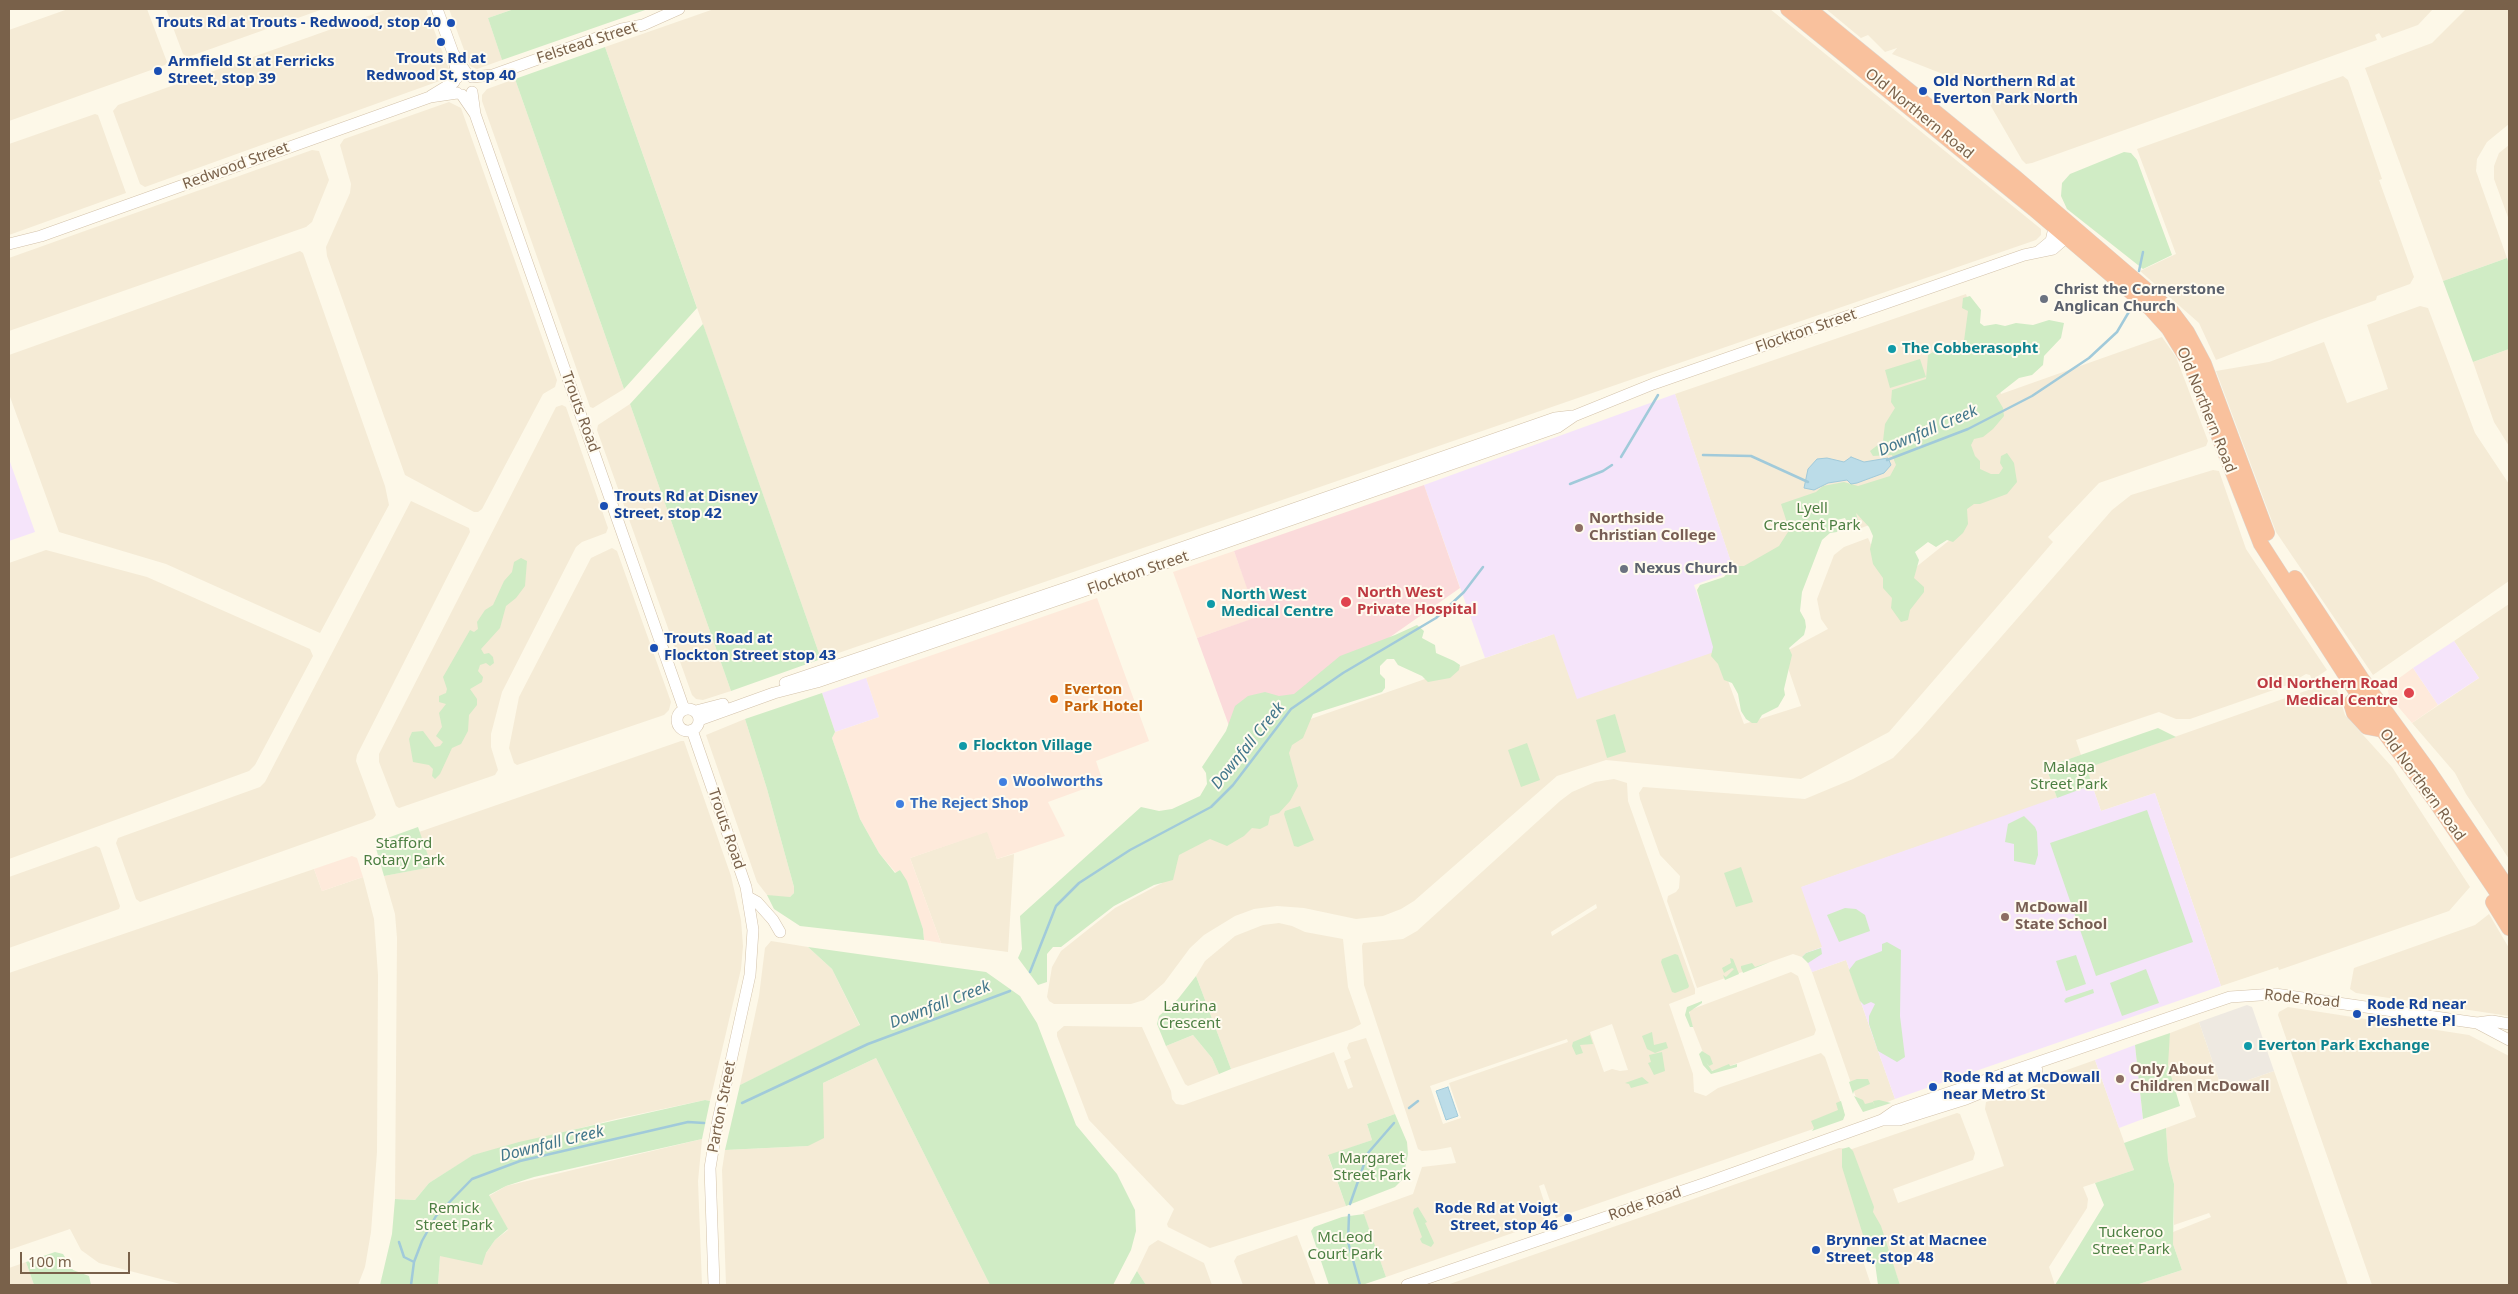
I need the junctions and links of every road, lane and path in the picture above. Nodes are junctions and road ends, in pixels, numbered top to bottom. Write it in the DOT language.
graph roads {
  1 [pos="437,9"];
  2 [pos="679,9"];
  3 [pos="1788,9"];
  4 [pos="1809,9"];
  5 [pos="1856,54"];
  6 [pos="465,85"];
  7 [pos="2060,226"];
  8 [pos="41,236"];
  9 [pos="9,244"];
  10 [pos="9,252"];
  11 [pos="693,714"];
  12 [pos="692,730"];
  13 [pos="2408,742"];
  14 [pos="2404,759"];
  15 [pos="2509,874"];
  16 [pos="2509,890"];
  17 [pos="748,897"];
  18 [pos="2509,910"];
  19 [pos="2509,928"];
  20 [pos="753,930"];
  21 [pos="780,932"];
  22 [pos="2476,1023"];
  23 [pos="2509,1024"];
  24 [pos="2509,1040"];
  25 [pos="714,1285"];
  26 [pos="1407,1285"];
  1 -- 6 [label="street, Trouts Road"];
  2 -- 6 [label="street, Felstead Street"];
  3 -- 5 [label="highway, Old Northern Road"];
  4 -- 5 [label="highway, Old Northern Road"];
  5 -- 7 [label="highway, Old Northern Road"];
  6 -- 8 [label="street, Redwood Street"];
  6 -- 11 [label="street, Trouts Road"];
  7 -- 11 [label="street, Flockton Street"];
  7 -- 13 [label="highway, Old Northern Road"];
  7 -- 14 [label="highway, Old Northern Road"];
  8 -- 9 [label="street, Redwood Street"];
  8 -- 10 [label="street, Redwood Street"];
  11 -- 12 [label="street"];
  11 -- 12 [label="street"];
  12 -- 17 [label="street, Trouts Road"];
  13 -- 15 [label="highway"];
  13 -- 16 [label="highway, Old Northern Road"];
  14 -- 18 [label="highway, Old Northern Road"];
  14 -- 19 [label="highway"];
  17 -- 20 [label="street, Trouts Road"];
  17 -- 21 [label="street"];
  20 -- 25 [label="street, Parton Street"];
  22 -- 23 [label="street, Rode Road"];
  22 -- 24 [label="street, Rode Road"];
  22 -- 26 [label="street, Rode Road"];
}
